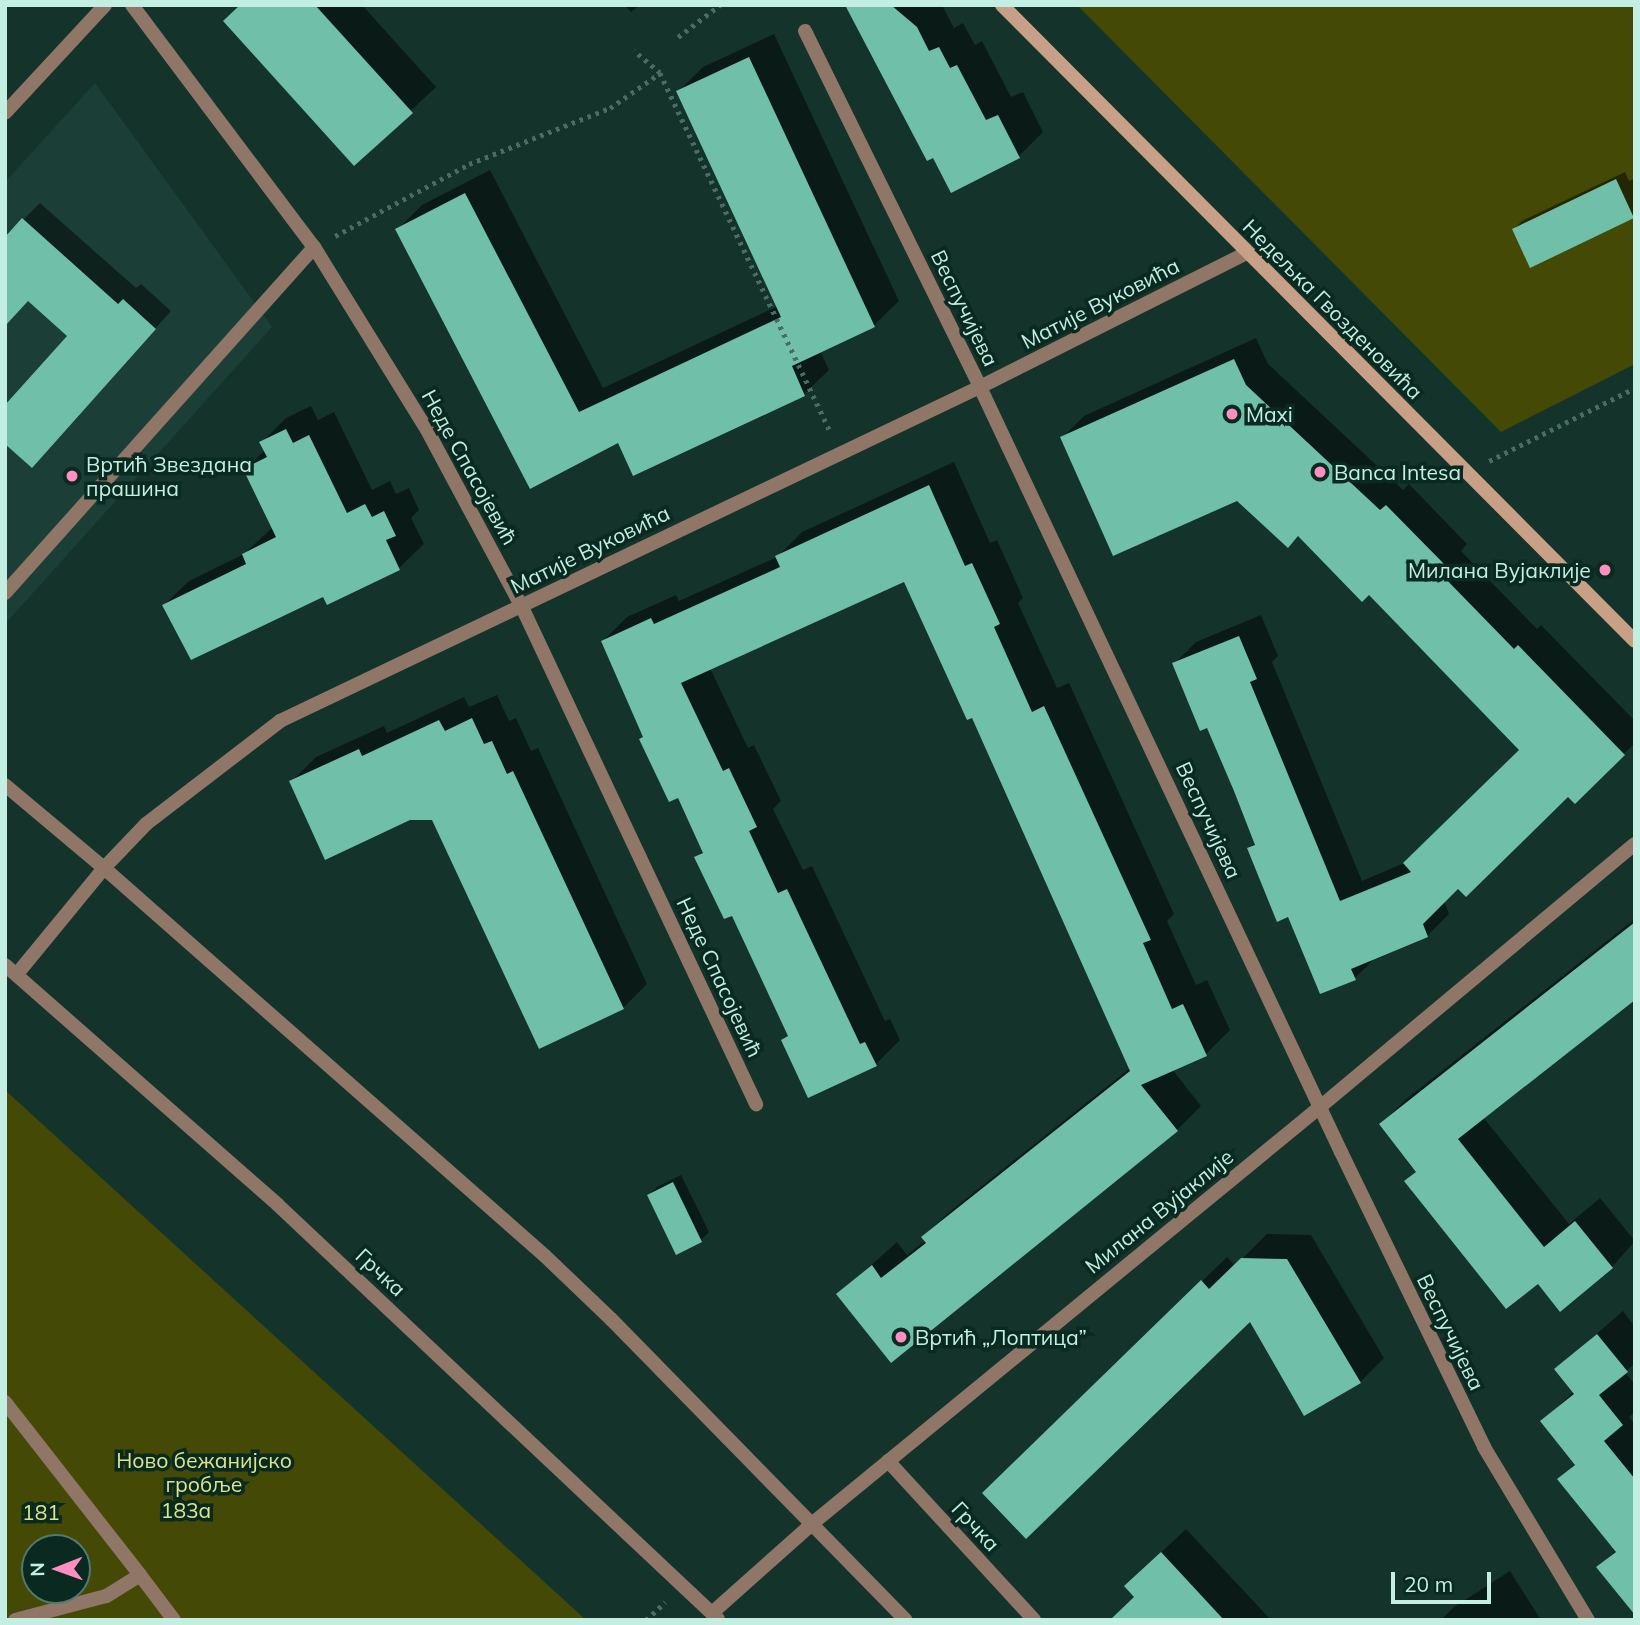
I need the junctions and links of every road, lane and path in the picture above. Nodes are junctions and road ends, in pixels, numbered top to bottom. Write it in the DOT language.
graph roads {
  1 [pos="105,5"];
  2 [pos="132,5"];
  3 [pos="720,5"];
  4 [pos="1002,5"];
  5 [pos="806,31"];
  6 [pos="678,37"];
  7 [pos="634,51"];
  8 [pos="660,73"];
  9 [pos="5,114"];
  10 [pos="314,247"];
  11 [pos="1247,253"];
  12 [pos="980,387"];
  13 [pos="1635,388"];
  14 [pos="840,453"];
  15 [pos="1466,473"];
  16 [pos="5,593"];
  17 [pos="521,605"];
  18 [pos="1635,641"];
  19 [pos="5,785"];
  20 [pos="1635,844"];
  21 [pos="104,868"];
  22 [pos="11,970"];
  23 [pos="756,1104"];
  24 [pos="1320,1107"];
  25 [pos="5,1402"];
  26 [pos="888,1461"];
  27 [pos="813,1522"];
  28 [pos="140,1575"];
  29 [pos="63,1614"];
  30 [pos="715,1616"];
  31 [pos="15,1620"];
  32 [pos="174,1620"];
  33 [pos="906,1620"];
  34 [pos="1034,1620"];
  35 [pos="1588,1620"];
  1 -- 9 [label="street"];
  2 -- 10 [label="street, Неде Спасојевић"];
  3 -- 6 [label="path"];
  4 -- 11 [label="main road, Недељка Гвозденовића"];
  5 -- 12 [label="street, Веспучијева"];
  7 -- 8 [label="path"];
  8 -- 10 [label="path"];
  8 -- 14 [label="path"];
  10 -- 16 [label="street"];
  10 -- 17 [label="street, Неде Спасојевић"];
  11 -- 12 [label="street, Матије Вуковића"];
  11 -- 15 [label="main road, Недељка Гвозденовића"];
  12 -- 14 [label="street, Матије Вуковића"];
  12 -- 24 [label="street, Веспучијева"];
  13 -- 15 [label="path"];
  14 -- 17 [label="street, Матије Вуковића"];
  15 -- 18 [label="main road, Недељка Гвозденовића"];
  17 -- 21 [label="street, Матије Вуковића"];
  17 -- 23 [label="street, Неде Спасојевић"];
  19 -- 21 [label="street"];
  20 -- 24 [label="street, Милана Вујаклије"];
  21 -- 22 [label="street, Матије Вуковића"];
  21 -- 27 [label="street"];
  22 -- 30 [label="street, Грчка"];
  24 -- 26 [label="street, Милана Вујаклије"];
  24 -- 35 [label="street, Веспучијева"];
  25 -- 28 [label="street"];
  26 -- 27 [label="street, Милана Вујаклије"];
  26 -- 34 [label="street, Грчка"];
  27 -- 30 [label="street, Милана Вујаклије"];
  27 -- 33 [label="street"];
  28 -- 29 [label="street"];
  28 -- 32 [label="street"];
  29 -- 31 [label="street"];
}
